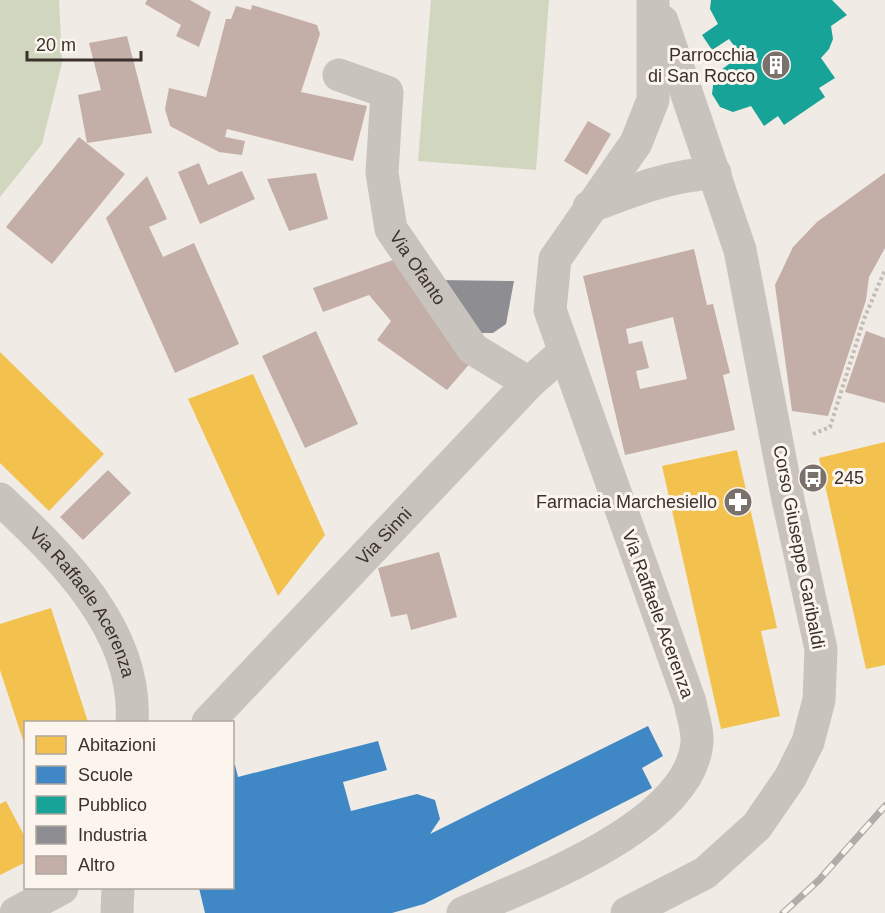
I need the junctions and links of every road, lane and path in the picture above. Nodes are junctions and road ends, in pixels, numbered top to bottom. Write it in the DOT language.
graph roads {
  1 [pos="654,0"];
  2 [pos="339,75"];
  3 [pos="715,173"];
  4 [pos="589,207"];
  5 [pos="885,270"];
  6 [pos="563,353"];
  7 [pos="529,383"];
  8 [pos="778,447"];
  9 [pos="0,499"];
  10 [pos="132,721"];
  11 [pos="210,721"];
  12 [pos="60,889"];
  13 [pos="118,889"];
  14 [pos="16,913"];
  15 [pos="117,913"];
  16 [pos="463,913"];
  17 [pos="627,913"];
  1 -- 3 [label="street, Corso Giuseppe Garibaldi"];
  1 -- 4 [label="street, Via Raffaele Acerenza"];
  2 -- 7 [label="street, Via Ofanto"];
  3 -- 4 [label="street"];
  3 -- 8 [label="street, Corso Giuseppe Garibaldi"];
  4 -- 6 [label="street, Via Raffaele Acerenza"];
  5 -- 8 [label="path"];
  6 -- 7 [label="street, Via Sinni"];
  6 -- 16 [label="street, Via Raffaele Acerenza"];
  7 -- 11 [label="street, Via Sinni"];
  8 -- 17 [label="street, Corso Giuseppe Garibaldi"];
  9 -- 10 [label="street, Via Raffaele Acerenza"];
  12 -- 14 [label="street"];
  13 -- 15 [label="street"];
}
